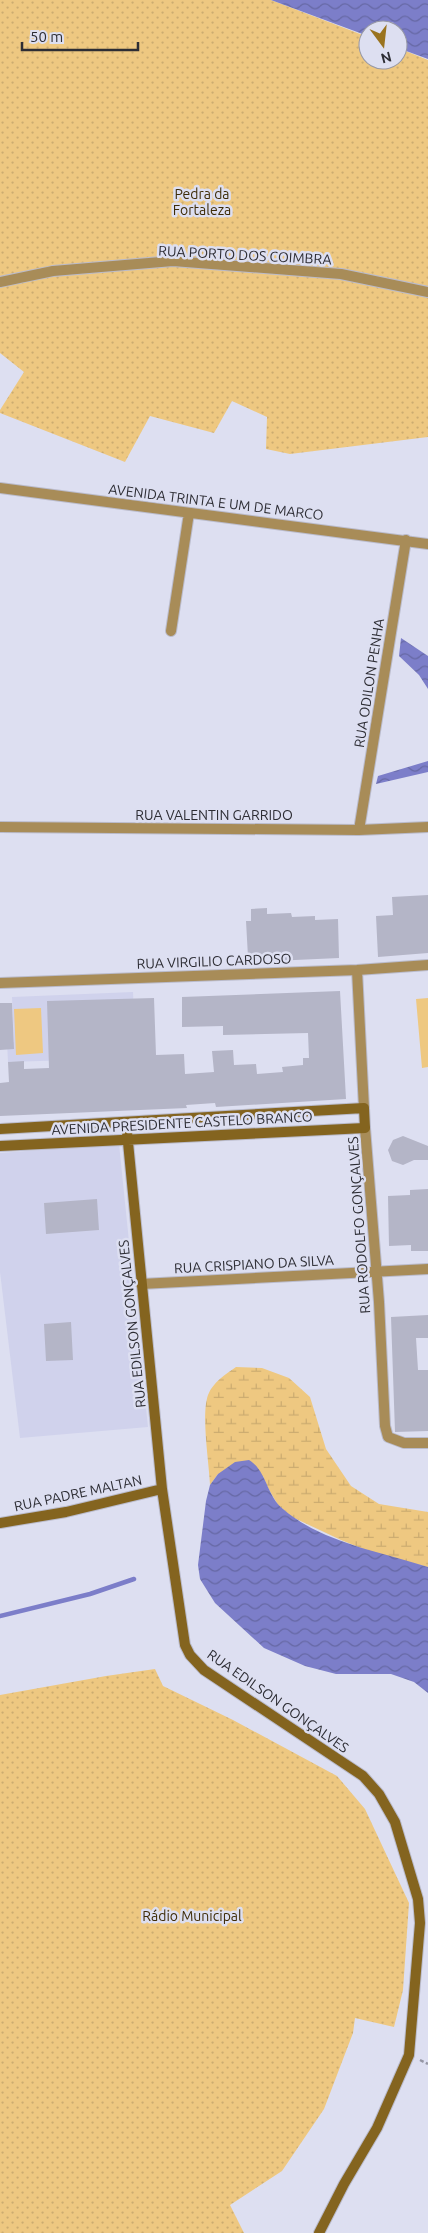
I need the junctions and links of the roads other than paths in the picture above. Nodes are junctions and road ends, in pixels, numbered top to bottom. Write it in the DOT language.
graph roads {
  1 [pos="0,282"];
  2 [pos="428,292"];
  3 [pos="0,488"];
  4 [pos="190,513"];
  5 [pos="406,540"];
  6 [pos="428,544"];
  7 [pos="171,631"];
  8 [pos="0,827"];
  9 [pos="428,827"];
  10 [pos="359,830"];
  11 [pos="428,965"];
  12 [pos="357,970"];
  13 [pos="0,983"];
  14 [pos="364,1108"];
  15 [pos="126,1122"];
  16 [pos="365,1128"];
  17 [pos="0,1130"];
  18 [pos="128,1140"];
  19 [pos="0,1146"];
  20 [pos="428,1269"];
  21 [pos="376,1272"];
  22 [pos="142,1284"];
  23 [pos="428,1442"];
  24 [pos="162,1489"];
  25 [pos="0,1523"];
  26 [pos="319,2233"];
  1 -- 2 [label="street, RUA PORTO DOS COIMBRA"];
  3 -- 4 [label="street, AVENIDA TRINTA E UM DE MARCO"];
  4 -- 5 [label="street, AVENIDA TRINTA E UM DE MARCO"];
  4 -- 7 [label="street"];
  5 -- 6 [label="street, AVENIDA TRINTA E UM DE MARCO"];
  5 -- 10 [label="street, RUA ODILON PENHA"];
  8 -- 10 [label="street, RUA VALENTIN GARRIDO"];
  9 -- 10 [label="street, RUA VALENTIN GARRIDO"];
  11 -- 12 [label="street, RUA VIRGILIO CARDOSO"];
  12 -- 13 [label="street, RUA VIRGILIO CARDOSO"];
  12 -- 14 [label="street, RUA RODOLFO GONÇALVES"];
  14 -- 15 [label="street, AVENIDA PRESIDENTE CASTELO BRANCO"];
  14 -- 16 [label="street, RUA RODOLFO GONÇALVES"];
  15 -- 17 [label="street, AVENIDA PRESIDENTE CASTELO BRANCO"];
  15 -- 18 [label="street, RUA EDILSON GONÇALVES"];
  16 -- 18 [label="street, AVENIDA PRESIDENTE CASTELO BRANCO"];
  16 -- 21 [label="street, RUA RODOLFO GONÇALVES"];
  18 -- 19 [label="street, AVENIDA PRESIDENTE CASTELO BRANCO"];
  18 -- 22 [label="street, RUA EDILSON GONÇALVES"];
  20 -- 21 [label="street, RUA CRISPIANO DA SILVA"];
  21 -- 22 [label="street, RUA CRISPIANO DA SILVA"];
  21 -- 23 [label="street, RUA RODOLFO GONÇALVES"];
  22 -- 24 [label="street, RUA EDILSON GONÇALVES"];
  24 -- 25 [label="street, RUA PADRE MALTAN"];
  24 -- 26 [label="street, RUA EDILSON GONÇALVES"];
}
